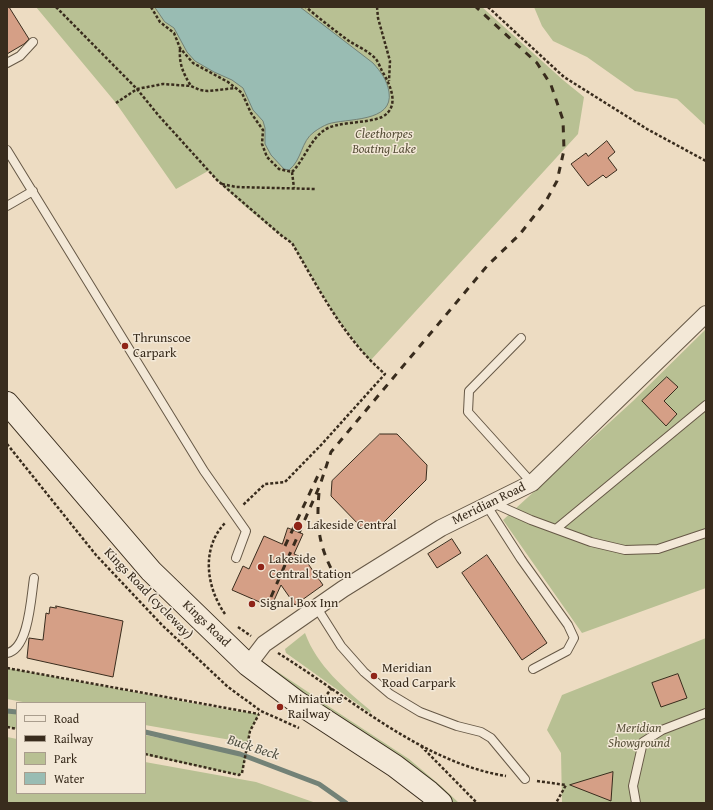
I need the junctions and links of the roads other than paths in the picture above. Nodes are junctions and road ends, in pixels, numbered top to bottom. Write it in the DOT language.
graph roads {
  1 [pos="34,42"];
  2 [pos="7,63"];
  3 [pos="7,150"];
  4 [pos="33,191"];
  5 [pos="7,206"];
  6 [pos="706,314"];
  7 [pos="521,338"];
  8 [pos="7,403"];
  9 [pos="706,405"];
  10 [pos="532,483"];
  11 [pos="490,505"];
  12 [pos="556,529"];
  13 [pos="706,533"];
  14 [pos="236,558"];
  15 [pos="34,578"];
  16 [pos="317,608"];
  17 [pos="7,653"];
  18 [pos="248,665"];
  19 [pos="534,669"];
  20 [pos="706,713"];
  21 [pos="525,779"];
  22 [pos="441,803"];
  23 [pos="636,803"];
  1 -- 2 [label="lane"];
  3 -- 4 [label="lane"];
  4 -- 5 [label="lane"];
  4 -- 14 [label="lane"];
  6 -- 10 [label="street, Meridian Road"];
  7 -- 10 [label="lane"];
  8 -- 18 [label="street, Kings Road"];
  9 -- 12 [label="lane"];
  10 -- 11 [label="street, Meridian Road"];
  11 -- 12 [label="lane"];
  11 -- 16 [label="street, Meridian Road"];
  11 -- 19 [label="lane"];
  12 -- 13 [label="lane"];
  15 -- 17 [label="lane"];
  16 -- 18 [label="street, Meridian Road"];
  16 -- 21 [label="lane"];
  18 -- 22 [label="street, Kings Road"];
  20 -- 23 [label="lane"];
}
